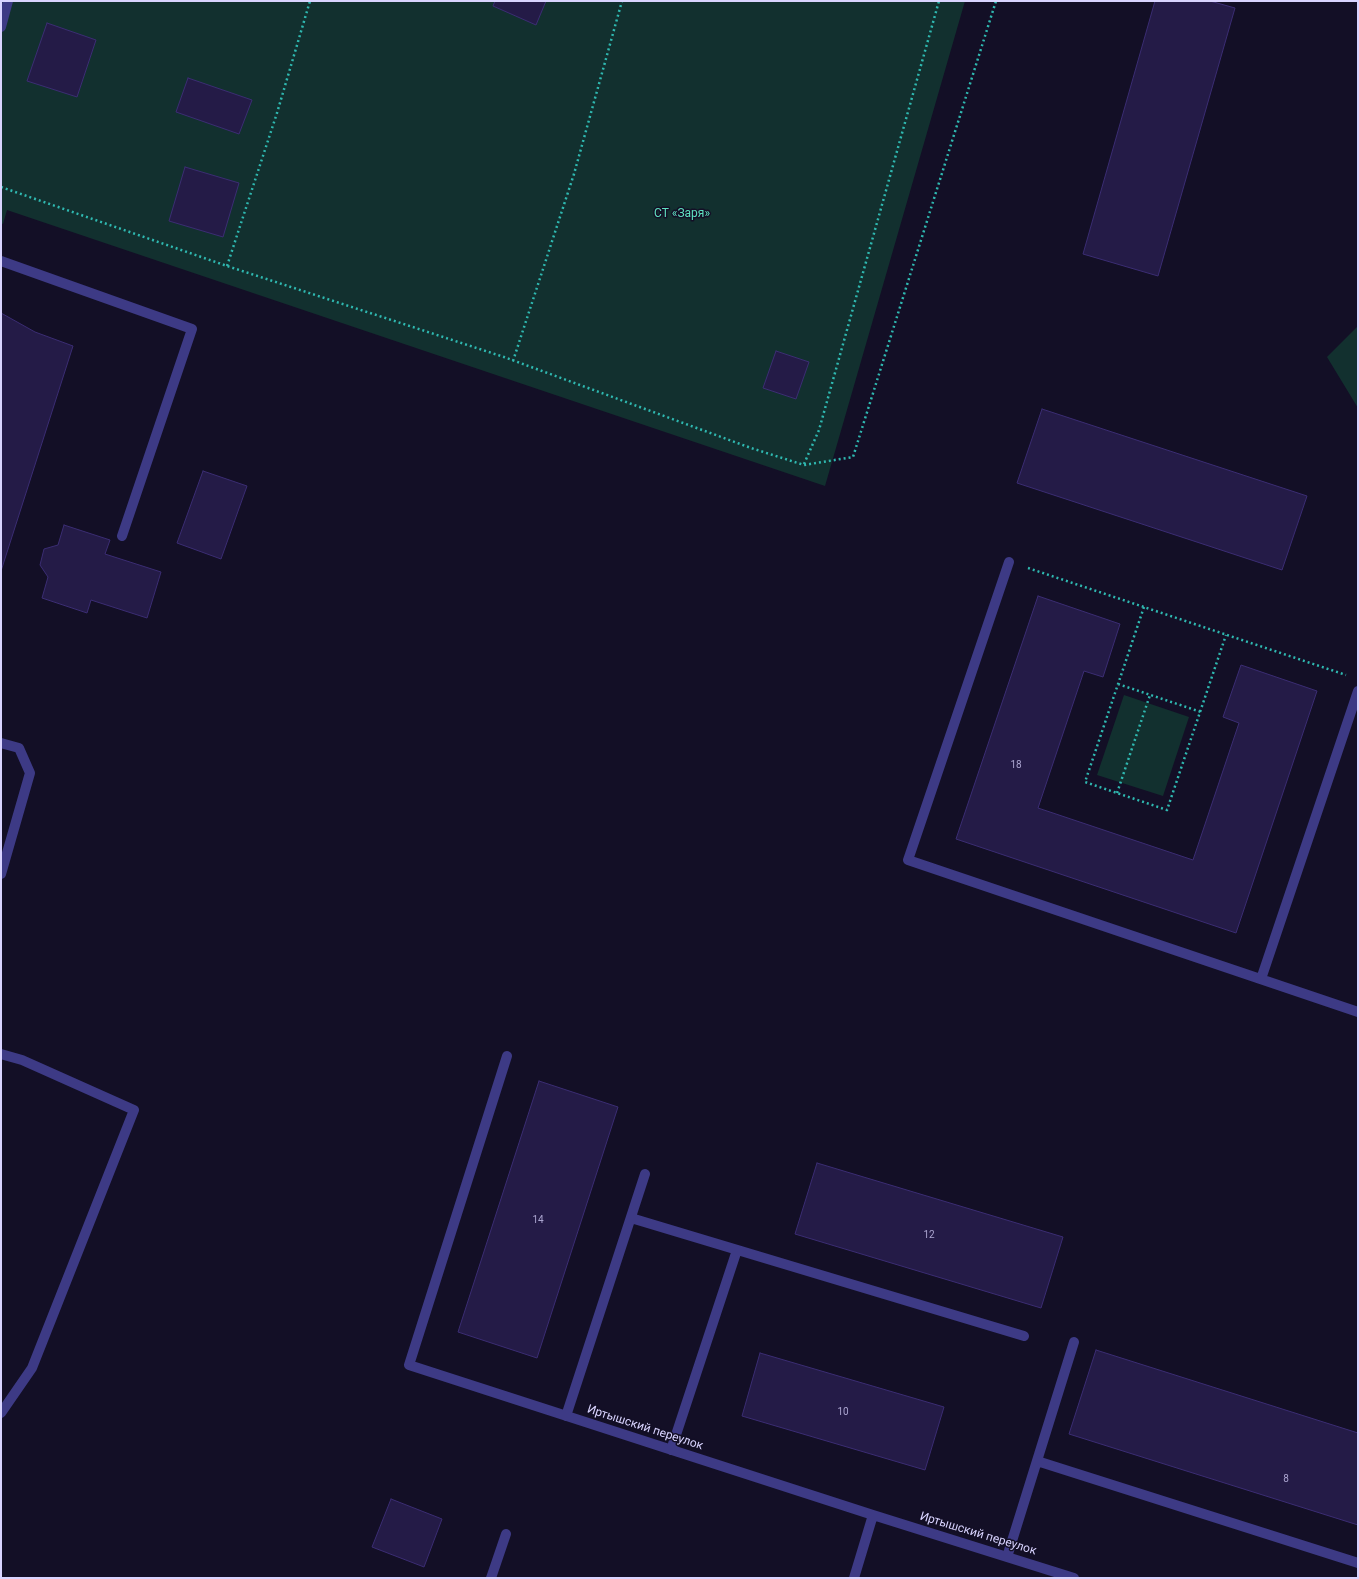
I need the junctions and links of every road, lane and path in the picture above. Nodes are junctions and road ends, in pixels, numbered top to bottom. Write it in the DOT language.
graph roads {
  1 [pos="8,1"];
  2 [pos="310,1"];
  3 [pos="622,1"];
  4 [pos="939,1"];
  5 [pos="996,1"];
  6 [pos="1,26"];
  7 [pos="1,187"];
  8 [pos="1,261"];
  9 [pos="227,266"];
  10 [pos="513,361"];
  11 [pos="804,465"];
  12 [pos="122,536"];
  13 [pos="1009,562"];
  14 [pos="1144,607"];
  15 [pos="1226,635"];
  16 [pos="1351,677"];
  17 [pos="1118,684"];
  18 [pos="1358,691"];
  19 [pos="1150,695"];
  20 [pos="1200,712"];
  21 [pos="1,743"];
  22 [pos="1116,793"];
  23 [pos="1,874"];
  24 [pos="1261,979"];
  25 [pos="1358,1012"];
  26 [pos="1,1054"];
  27 [pos="507,1056"];
  28 [pos="645,1174"];
  29 [pos="631,1218"];
  30 [pos="737,1250"];
  31 [pos="1024,1336"];
  32 [pos="1074,1342"];
  33 [pos="1,1413"];
  34 [pos="566,1416"];
  35 [pos="671,1450"];
  36 [pos="1037,1461"];
  37 [pos="873,1515"];
  38 [pos="506,1534"];
  39 [pos="1007,1557"];
  40 [pos="1358,1563"];
  41 [pos="491,1578"];
  42 [pos="854,1578"];
  43 [pos="1074,1578"];
  1 -- 6 [label="street"];
  2 -- 9 [label="path"];
  3 -- 10 [label="path"];
  4 -- 11 [label="path"];
  5 -- 11 [label="path"];
  7 -- 9 [label="path"];
  8 -- 12 [label="street"];
  9 -- 10 [label="path"];
  10 -- 11 [label="path"];
  13 -- 14 [label="path"];
  13 -- 24 [label="street"];
  14 -- 15 [label="path"];
  14 -- 17 [label="path"];
  15 -- 16 [label="path"];
  15 -- 20 [label="path"];
  17 -- 19 [label="path"];
  17 -- 22 [label="path"];
  18 -- 24 [label="street"];
  19 -- 20 [label="path"];
  19 -- 22 [label="path"];
  20 -- 22 [label="path"];
  21 -- 23 [label="street"];
  24 -- 25 [label="street"];
  26 -- 33 [label="street"];
  27 -- 34 [label="street, Иртышский переулок"];
  28 -- 29 [label="street"];
  29 -- 30 [label="street"];
  29 -- 34 [label="street"];
  30 -- 31 [label="street"];
  30 -- 35 [label="street"];
  32 -- 36 [label="street"];
  34 -- 35 [label="street, Иртышский переулок"];
  35 -- 37 [label="street, Иртышский переулок"];
  36 -- 39 [label="street"];
  36 -- 40 [label="street"];
  37 -- 39 [label="street, Иртышский переулок"];
  37 -- 42 [label="street"];
  38 -- 41 [label="street"];
  39 -- 43 [label="street, Иртышский переулок"];
}
